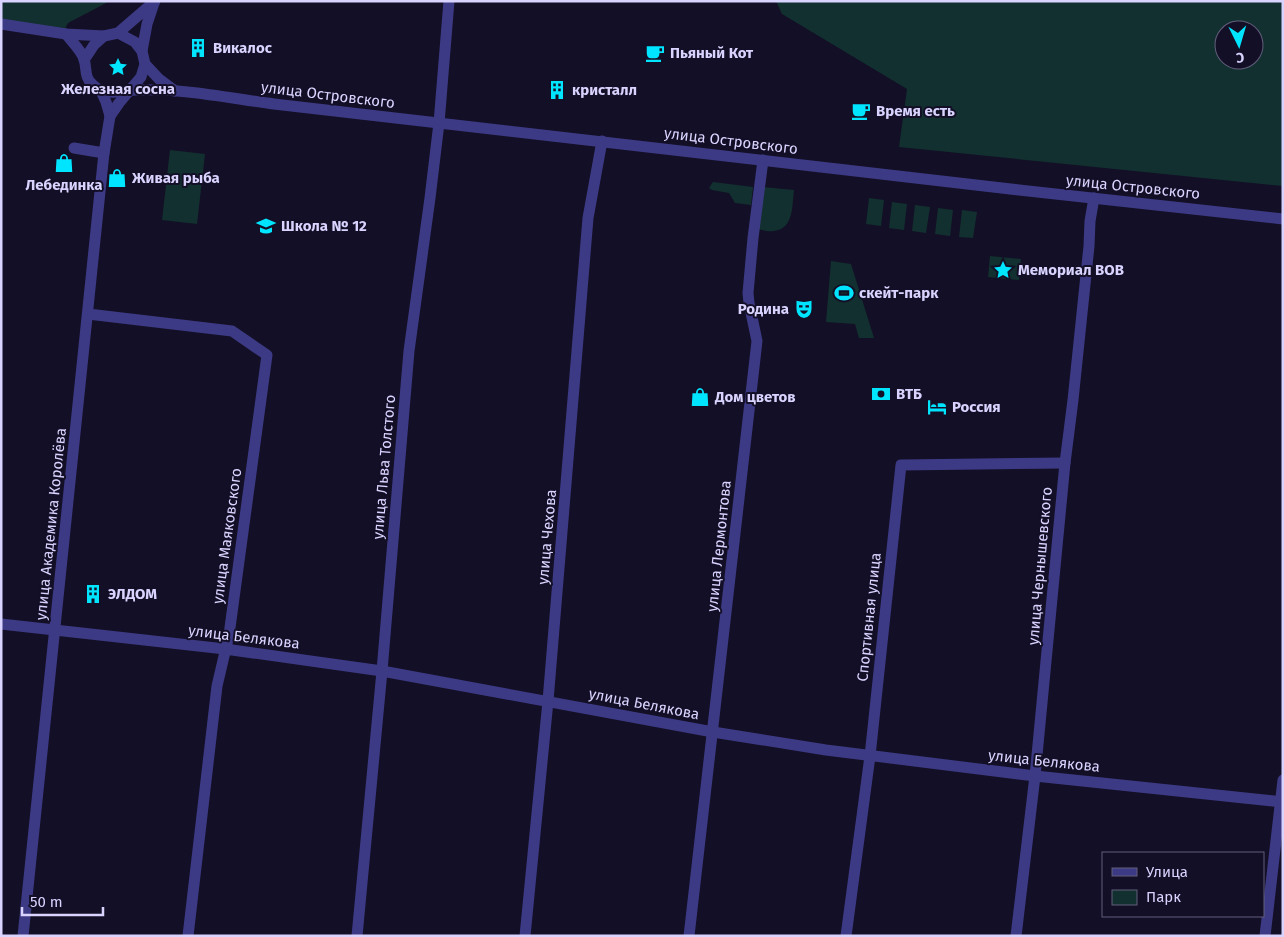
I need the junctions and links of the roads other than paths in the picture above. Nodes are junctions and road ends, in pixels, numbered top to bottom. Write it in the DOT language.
graph roads {
  1 [pos="155,1"];
  2 [pos="450,1"];
  3 [pos="1,24"];
  4 [pos="118,33"];
  5 [pos="66,34"];
  6 [pos="104,36"];
  7 [pos="142,50"];
  8 [pos="84,60"];
  9 [pos="145,64"];
  10 [pos="101,90"];
  11 [pos="130,90"];
  12 [pos="175,91"];
  13 [pos="110,116"];
  14 [pos="439,123"];
  15 [pos="602,141"];
  16 [pos="74,148"];
  17 [pos="104,153"];
  18 [pos="763,160"];
  19 [pos="1094,198"];
  20 [pos="1283,219"];
  21 [pos="88,314"];
  22 [pos="1064,463"];
  23 [pos="1,624"];
  24 [pos="55,630"];
  25 [pos="225,649"];
  26 [pos="382,671"];
  27 [pos="548,701"];
  28 [pos="713,732"];
  29 [pos="870,756"];
  30 [pos="1035,776"];
  31 [pos="1283,780"];
  32 [pos="1281,801"];
  33 [pos="23,936"];
  34 [pos="188,936"];
  35 [pos="357,936"];
  36 [pos="525,936"];
  37 [pos="689,936"];
  38 [pos="846,936"];
  39 [pos="1016,936"];
  40 [pos="1265,936"];
  1 -- 4 [label="street"];
  1 -- 7 [label="street"];
  2 -- 14 [label="street, улица Льва Толстого"];
  3 -- 5 [label="street"];
  4 -- 6 [label="street"];
  4 -- 7 [label="street"];
  5 -- 6 [label="street"];
  5 -- 8 [label="street"];
  6 -- 8 [label="street"];
  7 -- 9 [label="street"];
  8 -- 10 [label="street"];
  9 -- 11 [label="street"];
  9 -- 12 [label="street"];
  10 -- 11 [label="street"];
  10 -- 13 [label="street"];
  11 -- 12 [label="street, улица Островского"];
  11 -- 13 [label="street"];
  12 -- 14 [label="street, улица Островского"];
  13 -- 17 [label="street, улица Академика Королёва"];
  14 -- 15 [label="street, улица Островского"];
  14 -- 26 [label="street, улица Льва Толстого"];
  15 -- 18 [label="street, улица Островского"];
  15 -- 27 [label="street, улица Чехова"];
  16 -- 17 [label="street"];
  17 -- 21 [label="street, улица Академика Королёва"];
  18 -- 19 [label="street, улица Островского"];
  18 -- 28 [label="street, улица Лермонтова"];
  19 -- 20 [label="street, улица Островского"];
  19 -- 22 [label="street, улица Чернышевского"];
  21 -- 24 [label="street, улица Академика Королёва"];
  21 -- 25 [label="street, улица Маяковского"];
  22 -- 29 [label="street, Спортивная улица"];
  22 -- 30 [label="street, улица Чернышевского"];
  23 -- 24 [label="street, улица Белякова"];
  24 -- 25 [label="street, улица Белякова"];
  24 -- 33 [label="street, улица Академика Королёва"];
  25 -- 26 [label="street, улица Белякова"];
  25 -- 34 [label="street, улица Маяковского"];
  26 -- 27 [label="street, улица Белякова"];
  26 -- 35 [label="street, улица Льва Толстого"];
  27 -- 28 [label="street, улица Белякова"];
  27 -- 36 [label="street, улица Чехова"];
  28 -- 29 [label="street, улица Белякова"];
  28 -- 37 [label="street, улица Лермонтова"];
  29 -- 30 [label="street, улица Белякова"];
  29 -- 38 [label="street, Спортивная улица"];
  30 -- 32 [label="street, улица Белякова"];
  30 -- 39 [label="street, улица Чернышевского"];
  31 -- 32 [label="street"];
  32 -- 40 [label="street"];
}
